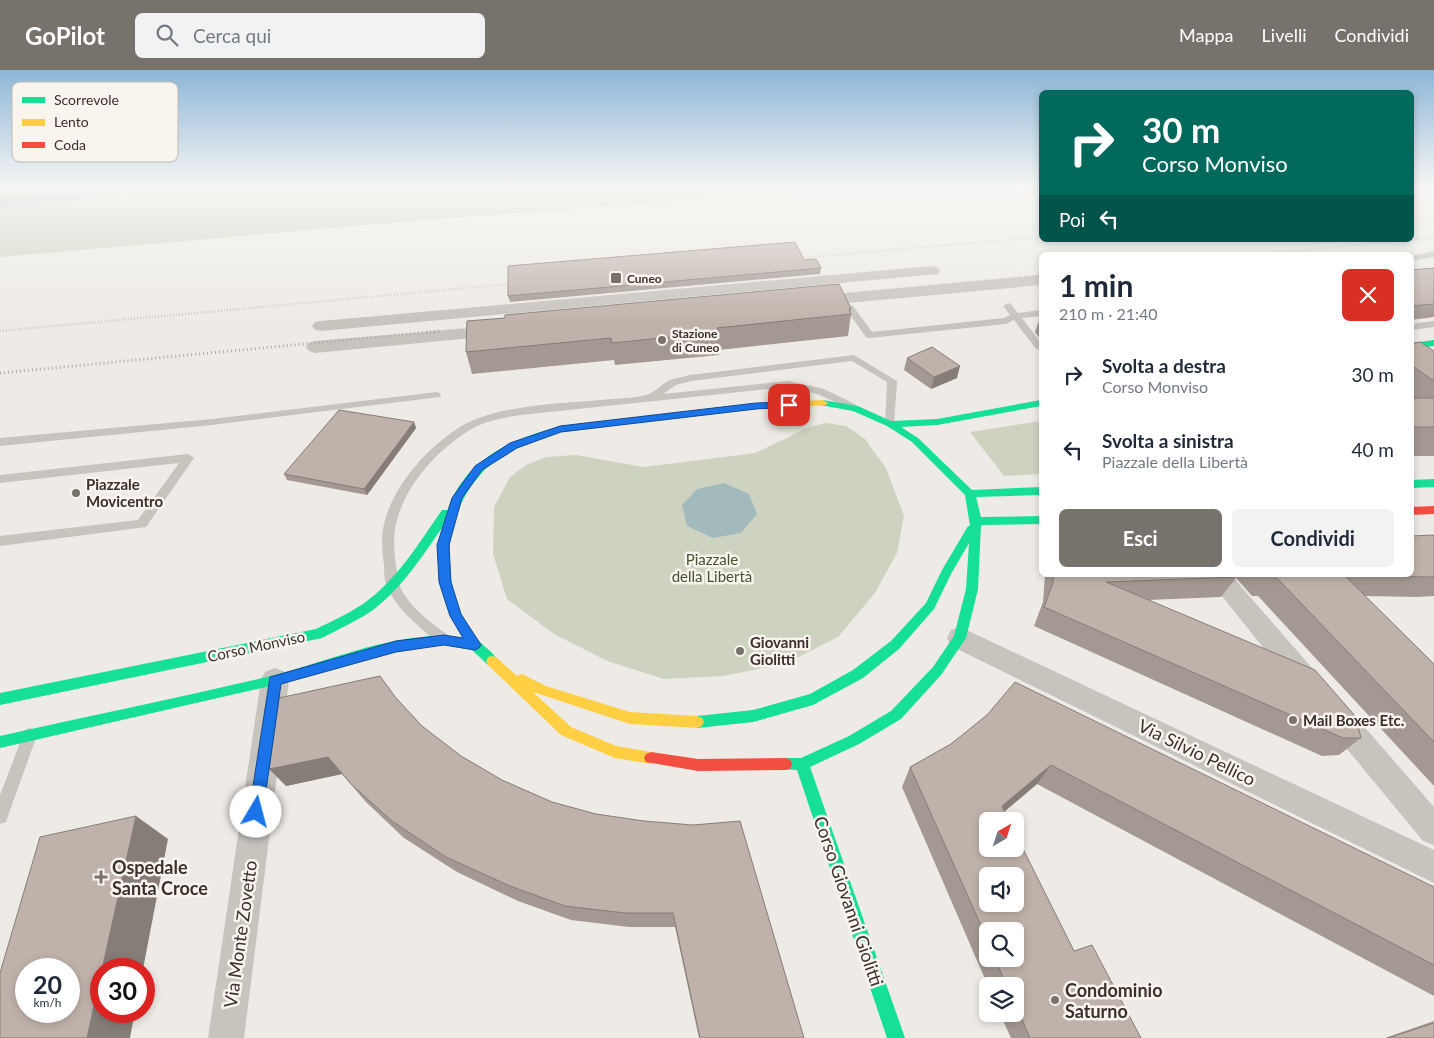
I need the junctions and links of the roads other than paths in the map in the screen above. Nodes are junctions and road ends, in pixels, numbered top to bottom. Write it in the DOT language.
graph roads {
  1 [pos="1434,254"];
  2 [pos="1414,257"];
  3 [pos="932,271"];
  4 [pos="1039,280"];
  5 [pos="803,302"];
  6 [pos="1008,306"];
  7 [pos="850,308"];
  8 [pos="1039,313"];
  9 [pos="1014,316"];
  10 [pos="1434,324"];
  11 [pos="321,326"];
  12 [pos="1414,327"];
  13 [pos="518,329"];
  14 [pos="1434,344"];
  15 [pos="1414,346"];
  16 [pos="1039,347"];
  17 [pos="315,348"];
  18 [pos="436,395"];
  19 [pos="650,398"];
  20 [pos="1039,403"];
  21 [pos="855,408"];
  22 [pos="890,424"];
  23 [pos="0,442"];
  24 [pos="0,479"];
  25 [pos="1434,483"];
  26 [pos="1414,484"];
  27 [pos="1039,491"];
  28 [pos="970,494"];
  29 [pos="457,498"];
  30 [pos="1414,510"];
  31 [pos="1434,510"];
  32 [pos="1039,520"];
  33 [pos="976,521"];
  34 [pos="0,541"];
  35 [pos="1219,577"];
  36 [pos="392,584"];
  37 [pos="960,638"];
  38 [pos="444,640"];
  39 [pos="475,645"];
  40 [pos="493,662"];
  41 [pos="275,680"];
  42 [pos="0,699"];
  43 [pos="30,735"];
  44 [pos="0,742"];
  45 [pos="802,764"];
  46 [pos="0,816"];
  47 [pos="1434,830"];
  48 [pos="1434,867"];
  49 [pos="226,1038"];
  50 [pos="896,1038"];
  1 -- 2 [label="lane"];
  3 -- 11 [label="street"];
  4 -- 5 [label="street"];
  6 -- 9 [label="lane"];
  7 -- 9 [label="lane"];
  8 -- 9 [label="lane"];
  9 -- 16 [label="lane"];
  10 -- 12 [label="lane"];
  13 -- 17 [label="street"];
  14 -- 15 [label="main road"];
  18 -- 23 [label="lane"];
  19 -- 21 [label="lane"];
  19 -- 22 [label="lane"];
  19 -- 36 [label="lane"];
  20 -- 22 [label="main road"];
  21 -- 22 [label="main road"];
  21 -- 29 [label="main road"];
  22 -- 28 [label="main road"];
  24 -- 34 [label="lane"];
  25 -- 26 [label="main road"];
  27 -- 28 [label="main road"];
  28 -- 33 [label="main road"];
  29 -- 36 [label="main road, Corso Monviso"];
  29 -- 39 [label="main road"];
  30 -- 31 [label="main road"];
  32 -- 33 [label="main road"];
  33 -- 37 [label="main road"];
  33 -- 40 [label="main road"];
  35 -- 47 [label="street"];
  36 -- 38 [label="lane"];
  36 -- 42 [label="main road, Corso Monviso"];
  37 -- 45 [label="main road"];
  37 -- 48 [label="street, Via Silvio Pellico"];
  38 -- 39 [label="main road"];
  38 -- 41 [label="main road"];
  39 -- 40 [label="main road"];
  40 -- 45 [label="main road"];
  41 -- 43 [label="main road"];
  41 -- 49 [label="street, Via Monte Zovetto"];
  43 -- 44 [label="main road"];
  43 -- 46 [label="lane"];
  45 -- 50 [label="main road, Corso Giovanni Giolitti"];
}
